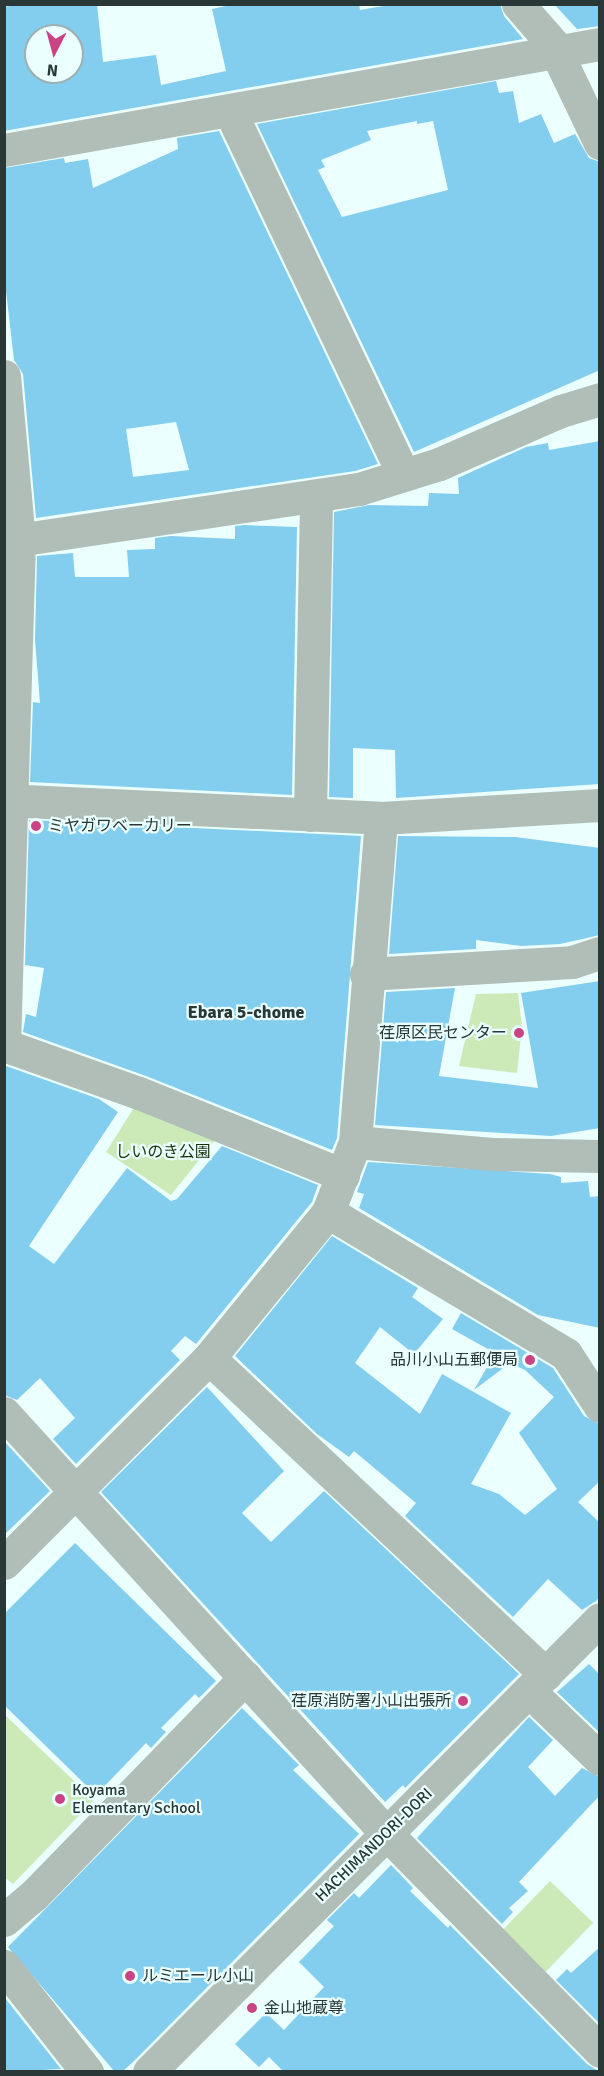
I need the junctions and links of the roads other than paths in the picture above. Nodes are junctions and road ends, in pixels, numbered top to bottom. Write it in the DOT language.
graph roads {
  1 [pos="518,4"];
  2 [pos="600,44"];
  3 [pos="556,54"];
  4 [pos="230,111"];
  5 [pos="600,143"];
  6 [pos="4,150"];
  7 [pos="4,376"];
  8 [pos="600,399"];
  9 [pos="404,475"];
  10 [pos="316,497"];
  11 [pos="12,541"];
  12 [pos="8,800"];
  13 [pos="600,805"];
  14 [pos="310,815"];
  15 [pos="381,818"];
  16 [pos="600,953"];
  17 [pos="366,974"];
  18 [pos="4,1034"];
  19 [pos="4,1046"];
  20 [pos="355,1142"];
  21 [pos="600,1156"];
  22 [pos="343,1175"];
  23 [pos="328,1212"];
  24 [pos="209,1358"];
  25 [pos="600,1406"];
  26 [pos="4,1413"];
  27 [pos="75,1491"];
  28 [pos="4,1563"];
  29 [pos="600,1619"];
  30 [pos="246,1677"];
  31 [pos="537,1683"];
  32 [pos="600,1759"];
  33 [pos="387,1834"];
  34 [pos="4,1920"];
  35 [pos="4,1966"];
  36 [pos="600,2051"];
  37 [pos="87,2072"];
  38 [pos="149,2072"];
  1 -- 3 [label="street"];
  2 -- 3 [label="street"];
  3 -- 4 [label="street"];
  3 -- 5 [label="street"];
  4 -- 6 [label="street"];
  4 -- 9 [label="street"];
  7 -- 11 [label="street"];
  8 -- 9 [label="street"];
  9 -- 10 [label="street"];
  10 -- 11 [label="street"];
  10 -- 14 [label="street"];
  11 -- 12 [label="street"];
  12 -- 14 [label="street"];
  12 -- 18 [label="street"];
  13 -- 15 [label="street"];
  14 -- 15 [label="street"];
  15 -- 17 [label="street"];
  16 -- 17 [label="street"];
  17 -- 20 [label="street"];
  19 -- 22 [label="street"];
  20 -- 21 [label="street"];
  20 -- 22 [label="street"];
  22 -- 23 [label="street"];
  23 -- 24 [label="street"];
  23 -- 25 [label="street"];
  24 -- 27 [label="street"];
  24 -- 31 [label="street"];
  26 -- 27 [label="street"];
  27 -- 28 [label="street"];
  27 -- 30 [label="street"];
  29 -- 31 [label="street, HACHIMANDORI-DORI"];
  30 -- 33 [label="street"];
  30 -- 34 [label="street"];
  31 -- 32 [label="street"];
  31 -- 33 [label="street, HACHIMANDORI-DORI"];
  33 -- 36 [label="street"];
  33 -- 38 [label="street, HACHIMANDORI-DORI"];
  35 -- 37 [label="street"];
}
